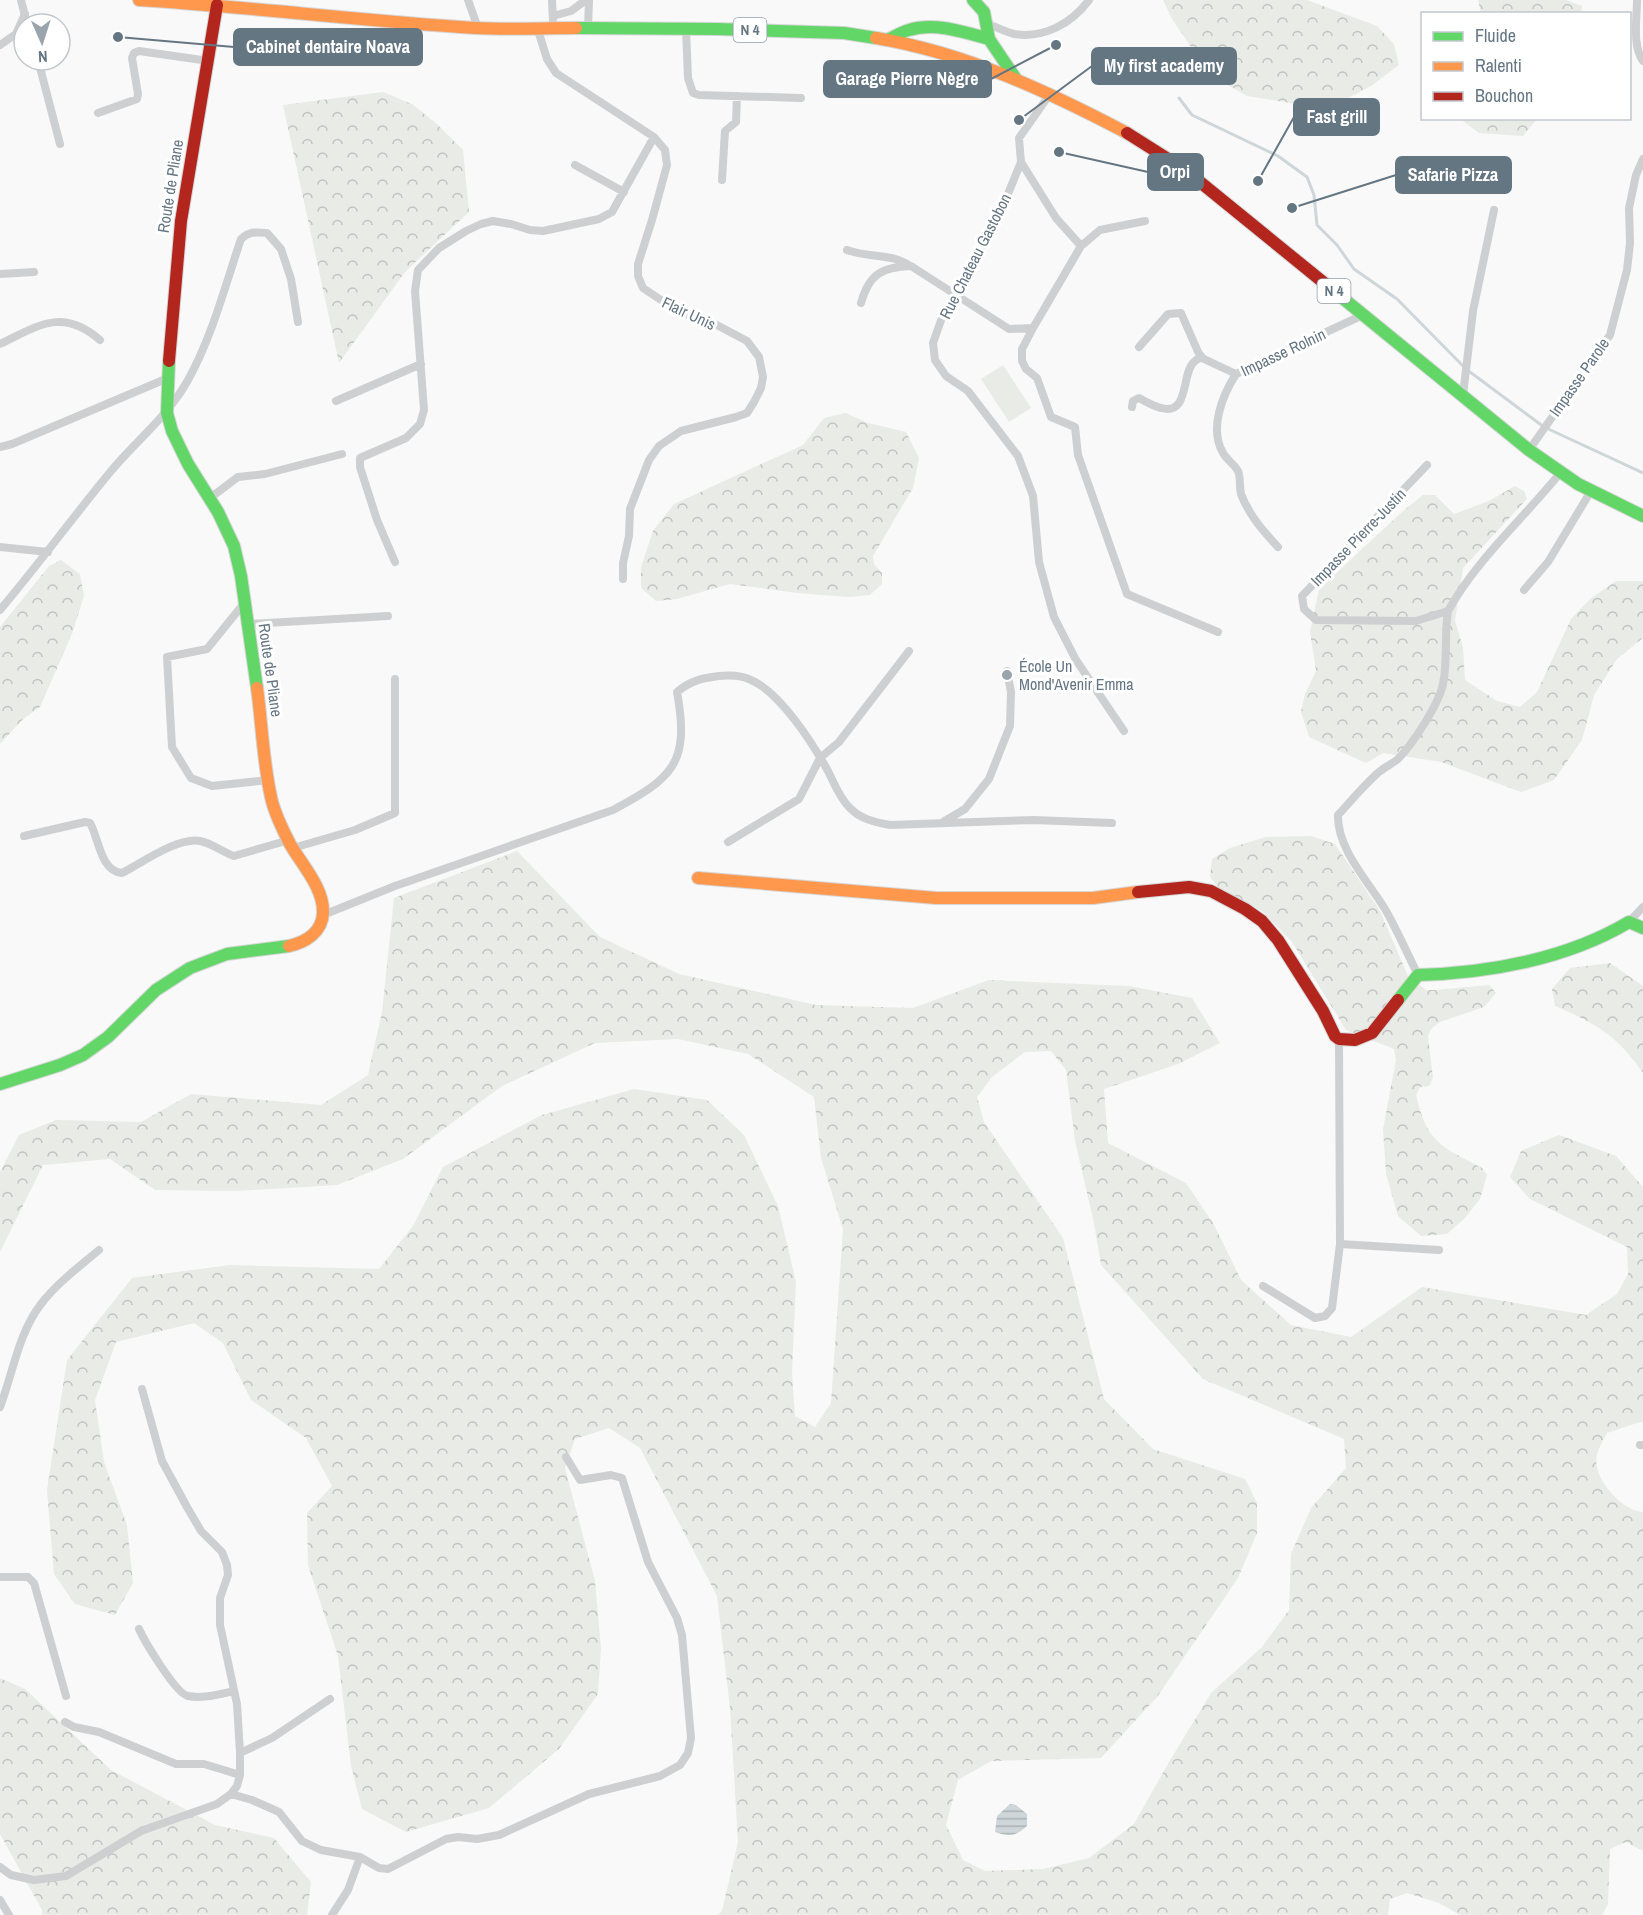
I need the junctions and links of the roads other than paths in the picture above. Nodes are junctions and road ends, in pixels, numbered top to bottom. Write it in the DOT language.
graph roads {
  1 [pos="139,0"];
  2 [pos="468,0"];
  3 [pos="552,0"];
  4 [pos="587,0"];
  5 [pos="973,0"];
  6 [pos="1089,0"];
  7 [pos="1637,0"];
  8 [pos="158,1"];
  9 [pos="210,3"];
  10 [pos="553,22"];
  11 [pos="987,24"];
  12 [pos="537,27"];
  13 [pos="478,28"];
  14 [pos="588,28"];
  15 [pos="686,29"];
  16 [pos="989,39"];
  17 [pos="887,40"];
  18 [pos="209,60"];
  19 [pos="1643,62"];
  20 [pos="41,72"];
  21 [pos="1016,79"];
  22 [pos="1050,94"];
  23 [pos="737,96"];
  24 [pos="801,98"];
  25 [pos="98,113"];
  26 [pos="654,137"];
  27 [pos="60,144"];
  28 [pos="1643,159"];
  29 [pos="1021,162"];
  30 [pos="575,165"];
  31 [pos="722,180"];
  32 [pos="624,192"];
  33 [pos="1494,210"];
  34 [pos="1145,221"];
  35 [pos="1081,246"];
  36 [pos="847,250"];
  37 [pos="910,266"];
  38 [pos="34,272"];
  39 [pos="0,274"];
  40 [pos="956,296"];
  41 [pos="861,303"];
  42 [pos="1363,315"];
  43 [pos="298,322"];
  44 [pos="1034,328"];
  45 [pos="100,340"];
  46 [pos="0,344"];
  47 [pos="1139,347"];
  48 [pos="1202,357"];
  49 [pos="421,364"];
  50 [pos="1236,374"];
  51 [pos="168,378"];
  52 [pos="1463,395"];
  53 [pos="336,401"];
  54 [pos="1132,407"];
  55 [pos="167,413"];
  56 [pos="0,447"];
  57 [pos="1529,450"];
  58 [pos="342,454"];
  59 [pos="1427,465"];
  60 [pos="1561,472"];
  61 [pos="1591,491"];
  62 [pos="210,498"];
  63 [pos="1643,516"];
  64 [pos="0,547"];
  65 [pos="1278,547"];
  66 [pos="48,552"];
  67 [pos="395,562"];
  68 [pos="623,579"];
  69 [pos="1524,591"];
  70 [pos="245,602"];
  71 [pos="0,610"];
  72 [pos="1448,611"];
  73 [pos="388,616"];
  74 [pos="248,624"];
  75 [pos="1218,632"];
  76 [pos="909,651"];
  77 [pos="1007,671"];
  78 [pos="395,679"];
  79 [pos="1124,731"];
  80 [pos="820,759"];
  81 [pos="269,780"];
  82 [pos="940,823"];
  83 [pos="1112,823"];
  84 [pos="24,836"];
  85 [pos="728,842"];
  86 [pos="291,844"];
  87 [pos="698,878"];
  88 [pos="1643,907"];
  89 [pos="323,915"];
  90 [pos="1629,922"];
  91 [pos="1643,928"];
  92 [pos="1418,975"];
  93 [pos="1339,1040"];
  94 [pos="0,1083"];
  95 [pos="1340,1244"];
  96 [pos="99,1250"];
  97 [pos="1439,1250"];
  98 [pos="1263,1286"];
  99 [pos="142,1389"];
  100 [pos="0,1407"];
  101 [pos="566,1457"];
  102 [pos="0,1577"];
  103 [pos="139,1629"];
  104 [pos="234,1691"];
  105 [pos="66,1696"];
  106 [pos="330,1699"];
  107 [pos="65,1722"];
  108 [pos="240,1753"];
  109 [pos="240,1775"];
  110 [pos="231,1794"];
  111 [pos="360,1857"];
  112 [pos="0,1867"];
  113 [pos="0,1900"];
  114 [pos="9,1915"];
  115 [pos="332,1915"];
  1 -- 8 [label="street, N 4"];
  2 -- 13 [label="street"];
  3 -- 10 [label="street"];
  4 -- 10 [label="street"];
  4 -- 14 [label="street"];
  5 -- 11 [label="street"];
  6 -- 11 [label="street"];
  7 -- 19 [label="street"];
  8 -- 9 [label="street, N 4"];
  9 -- 13 [label="street, N 4"];
  9 -- 18 [label="street, Route de Pliane"];
  10 -- 12 [label="street, N 4"];
  10 -- 14 [label="street, N 4"];
  11 -- 16 [label="street"];
  12 -- 13 [label="street, N 4"];
  12 -- 26 [label="street"];
  14 -- 15 [label="street, N 4"];
  15 -- 17 [label="street, N 4"];
  15 -- 23 [label="street"];
  16 -- 17 [label="street"];
  16 -- 21 [label="street"];
  17 -- 21 [label="street, N 4"];
  18 -- 25 [label="street"];
  18 -- 51 [label="street, Route de Pliane"];
  20 -- 27 [label="street"];
  21 -- 22 [label="street, N 4"];
  22 -- 29 [label="street, Rue Chateau Gastobon"];
  22 -- 42 [label="street, N 4"];
  23 -- 24 [label="street"];
  23 -- 31 [label="street"];
  26 -- 32 [label="street"];
  26 -- 68 [label="street, Flair Unis"];
  28 -- 57 [label="street, Impasse Parole"];
  29 -- 35 [label="street"];
  29 -- 40 [label="street, Rue Chateau Gastobon"];
  30 -- 32 [label="street"];
  32 -- 49 [label="street"];
  33 -- 52 [label="street"];
  34 -- 35 [label="street"];
  35 -- 44 [label="street"];
  36 -- 37 [label="street"];
  37 -- 40 [label="street"];
  37 -- 41 [label="street"];
  38 -- 39 [label="street"];
  40 -- 44 [label="street"];
  40 -- 79 [label="street, Rue Chateau Gastobon"];
  42 -- 50 [label="street, Impasse Rolnin"];
  42 -- 52 [label="street, N 4"];
  43 -- 55 [label="street"];
  44 -- 75 [label="street"];
  45 -- 46 [label="street"];
  47 -- 48 [label="street"];
  48 -- 50 [label="street, Impasse Rolnin"];
  48 -- 54 [label="street"];
  49 -- 53 [label="street"];
  49 -- 67 [label="street"];
  50 -- 65 [label="street"];
  51 -- 55 [label="street, Route de Pliane"];
  51 -- 56 [label="street"];
  52 -- 57 [label="street, N 4"];
  55 -- 62 [label="street, Route de Pliane"];
  55 -- 66 [label="street"];
  57 -- 60 [label="street, N 4"];
  58 -- 62 [label="street"];
  59 -- 72 [label="street, Impasse Pierre-Justin"];
  60 -- 61 [label="street, N 4"];
  60 -- 72 [label="street"];
  61 -- 63 [label="street, N 4"];
  61 -- 69 [label="street"];
  62 -- 70 [label="street, Route de Pliane"];
  64 -- 66 [label="street"];
  66 -- 71 [label="street"];
  70 -- 74 [label="street, Route de Pliane"];
  70 -- 81 [label="street"];
  72 -- 92 [label="street"];
  73 -- 74 [label="street"];
  74 -- 81 [label="street, Route de Pliane"];
  76 -- 80 [label="street"];
  77 -- 82 [label="street"];
  78 -- 86 [label="street"];
  80 -- 82 [label="street"];
  80 -- 85 [label="street"];
  80 -- 89 [label="street"];
  81 -- 86 [label="street, Route de Pliane"];
  82 -- 83 [label="street"];
  84 -- 86 [label="street"];
  86 -- 89 [label="street, Route de Pliane"];
  87 -- 93 [label="street"];
  88 -- 90 [label="street"];
  89 -- 94 [label="street"];
  90 -- 91 [label="street"];
  90 -- 92 [label="street"];
  92 -- 93 [label="street"];
  93 -- 95 [label="street"];
  95 -- 97 [label="street"];
  95 -- 98 [label="street"];
  96 -- 100 [label="street"];
  99 -- 104 [label="street"];
  101 -- 111 [label="street"];
  102 -- 105 [label="street"];
  103 -- 104 [label="street"];
  104 -- 108 [label="street"];
  106 -- 108 [label="street"];
  107 -- 109 [label="street"];
  108 -- 109 [label="street"];
  109 -- 110 [label="street"];
  110 -- 111 [label="street"];
  110 -- 112 [label="street"];
  111 -- 115 [label="street"];
  113 -- 114 [label="street"];
}
